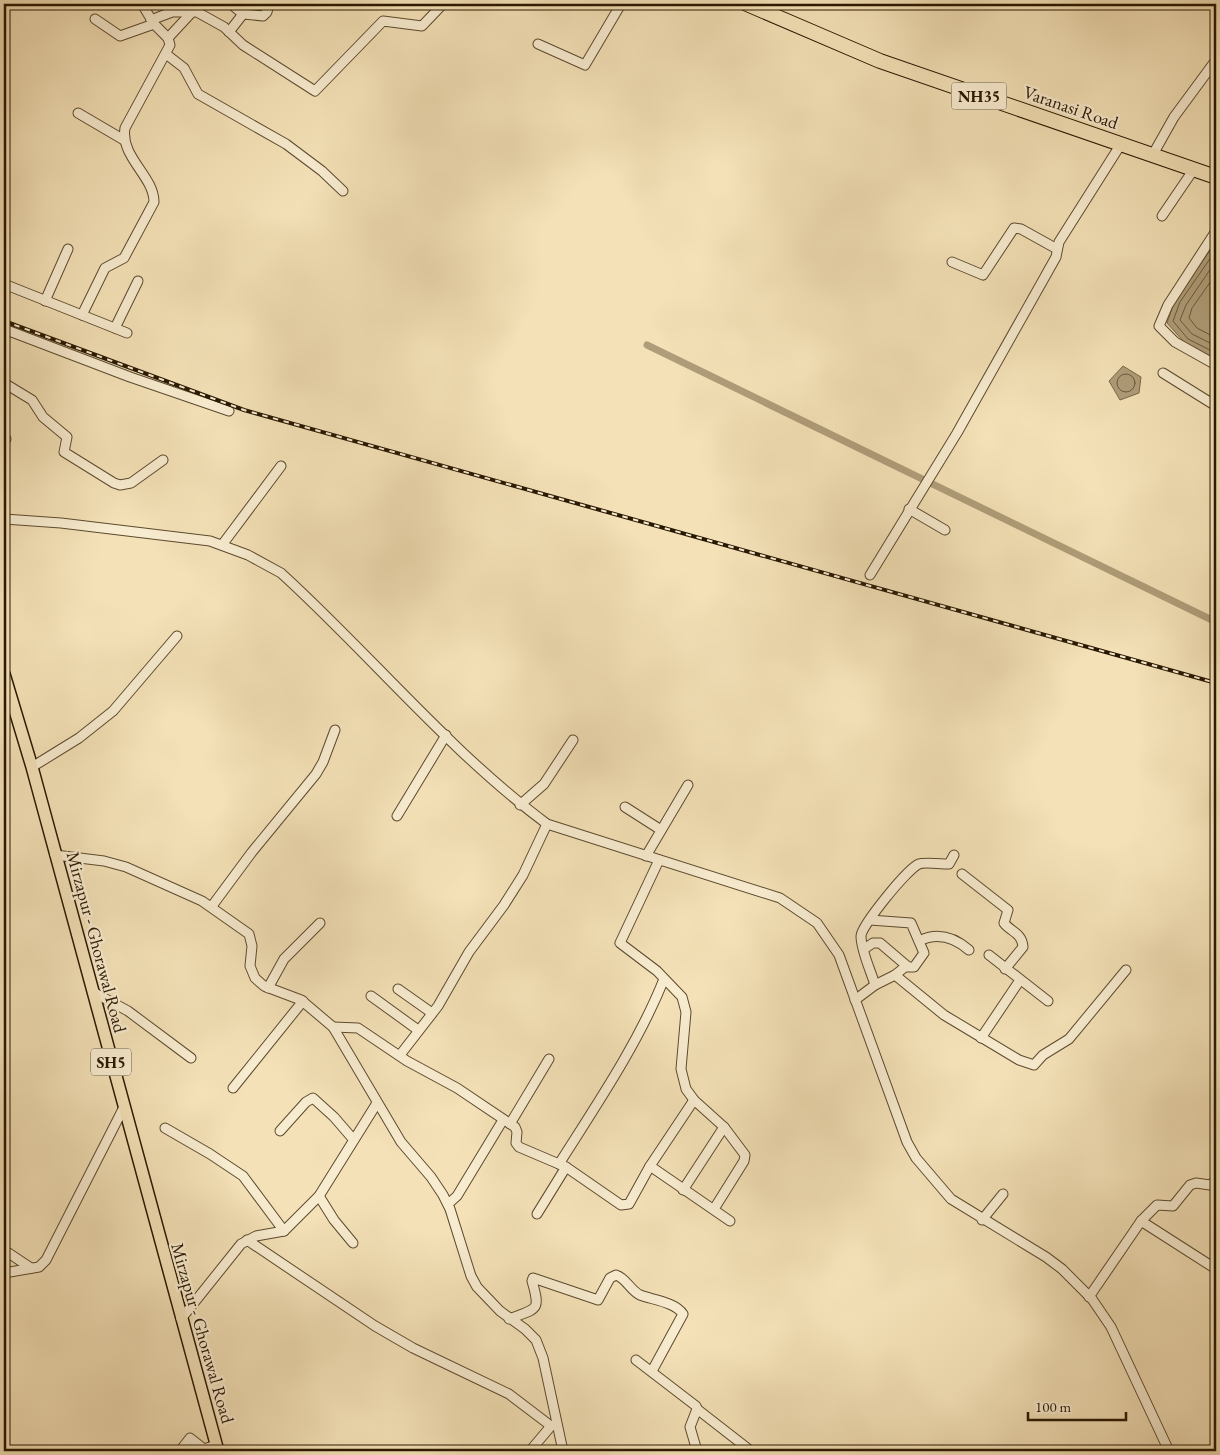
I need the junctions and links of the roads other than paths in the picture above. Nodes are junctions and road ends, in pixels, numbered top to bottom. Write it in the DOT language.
graph roads {
  1 [pos="142,4"];
  2 [pos="231,4"];
  3 [pos="269,4"];
  4 [pos="443,4"];
  5 [pos="621,4"];
  6 [pos="747,4"];
  7 [pos="1214,4"];
  8 [pos="193,11"];
  9 [pos="1216,12"];
  10 [pos="243,14"];
  11 [pos="95,19"];
  12 [pos="152,22"];
  13 [pos="229,32"];
  14 [pos="168,38"];
  15 [pos="538,44"];
  16 [pos="166,54"];
  17 [pos="1216,60"];
  18 [pos="78,113"];
  19 [pos="124,140"];
  20 [pos="1121,144"];
  21 [pos="1152,156"];
  22 [pos="1194,169"];
  23 [pos="1216,177"];
  24 [pos="343,191"];
  25 [pos="1162,216"];
  26 [pos="1216,230"];
  27 [pos="68,249"];
  28 [pos="1057,249"];
  29 [pos="952,262"];
  30 [pos="138,281"];
  31 [pos="4,284"];
  32 [pos="45,301"];
  33 [pos="82,315"];
  34 [pos="4,328"];
  35 [pos="115,328"];
  36 [pos="127,333"];
  37 [pos="1216,365"];
  38 [pos="1163,373"];
  39 [pos="4,383"];
  40 [pos="1216,406"];
  41 [pos="229,411"];
  42 [pos="163,460"];
  43 [pos="281,466"];
  44 [pos="909,509"];
  45 [pos="4,519"];
  46 [pos="945,530"];
  47 [pos="224,542"];
  48 [pos="870,575"];
  49 [pos="177,636"];
  50 [pos="4,674"];
  51 [pos="335,730"];
  52 [pos="446,735"];
  53 [pos="573,740"];
  54 [pos="32,766"];
  55 [pos="688,785"];
  56 [pos="523,802"];
  57 [pos="625,807"];
  58 [pos="397,816"];
  59 [pos="547,824"];
  60 [pos="661,830"];
  61 [pos="647,854"];
  62 [pos="55,855"];
  63 [pos="954,855"];
  64 [pos="659,860"];
  65 [pos="962,874"];
  66 [pos="212,906"];
  67 [pos="870,920"];
  68 [pos="320,923"];
  69 [pos="919,941"];
  70 [pos="864,949"];
  71 [pos="970,950"];
  72 [pos="989,955"];
  73 [pos="907,966"];
  74 [pos="1005,969"];
  75 [pos="1126,970"];
  76 [pos="895,975"];
  77 [pos="664,979"];
  78 [pos="1020,980"];
  79 [pos="875,985"];
  80 [pos="268,988"];
  81 [pos="398,989"];
  82 [pos="93,992"];
  83 [pos="371,996"];
  84 [pos="855,1000"];
  85 [pos="1048,1001"];
  86 [pos="303,1002"];
  87 [pos="432,1013"];
  88 [pos="333,1027"];
  89 [pos="418,1030"];
  90 [pos="981,1038"];
  91 [pos="400,1055"];
  92 [pos="191,1058"];
  93 [pos="549,1059"];
  94 [pos="233,1088"];
  95 [pos="694,1100"];
  96 [pos="377,1103"];
  97 [pos="124,1107"];
  98 [pos="507,1122"];
  99 [pos="724,1126"];
  100 [pos="165,1128"];
  101 [pos="280,1131"];
  102 [pos="353,1139"];
  103 [pos="562,1166"];
  104 [pos="650,1166"];
  105 [pos="1216,1180"];
  106 [pos="683,1190"];
  107 [pos="1003,1194"];
  108 [pos="319,1196"];
  109 [pos="448,1204"];
  110 [pos="714,1209"];
  111 [pos="537,1214"];
  112 [pos="982,1220"];
  113 [pos="730,1221"];
  114 [pos="1141,1221"];
  115 [pos="284,1231"];
  116 [pos="247,1240"];
  117 [pos="353,1243"];
  118 [pos="4,1250"];
  119 [pos="31,1268"];
  120 [pos="1216,1269"];
  121 [pos="4,1272"];
  122 [pos="1091,1294"];
  123 [pos="181,1319"];
  124 [pos="509,1319"];
  125 [pos="636,1360"];
  126 [pos="652,1371"];
  127 [pos="698,1409"];
  128 [pos="553,1425"];
  129 [pos="217,1448"];
  130 [pos="180,1451"];
  131 [pos="530,1451"];
  132 [pos="563,1451"];
  133 [pos="696,1451"];
  134 [pos="751,1451"];
  135 [pos="1168,1451"];
  1 -- 12 [label="street"];
  2 -- 10 [label="street"];
  3 -- 10 [label="street"];
  4 -- 13 [label="street"];
  5 -- 15 [label="street"];
  6 -- 20 [label="highway, Varanasi Road / NH35"];
  7 -- 9 [label="street"];
  8 -- 12 [label="street"];
  8 -- 13 [label="street"];
  8 -- 14 [label="street"];
  10 -- 13 [label="street"];
  11 -- 12 [label="street"];
  12 -- 14 [label="street"];
  14 -- 16 [label="street"];
  16 -- 19 [label="street"];
  16 -- 24 [label="street"];
  17 -- 21 [label="street"];
  18 -- 19 [label="street"];
  19 -- 33 [label="street"];
  20 -- 21 [label="highway, Varanasi Road / NH35"];
  20 -- 28 [label="street"];
  21 -- 22 [label="highway, Varanasi Road / NH35"];
  22 -- 23 [label="highway, Varanasi Road / NH35"];
  22 -- 25 [label="street"];
  26 -- 37 [label="street"];
  27 -- 32 [label="street"];
  28 -- 29 [label="street"];
  28 -- 44 [label="street"];
  30 -- 35 [label="street"];
  31 -- 32 [label="street"];
  32 -- 33 [label="street"];
  33 -- 35 [label="street"];
  34 -- 41 [label="street"];
  35 -- 36 [label="street"];
  38 -- 40 [label="street"];
  39 -- 42 [label="street"];
  43 -- 47 [label="street"];
  44 -- 46 [label="street"];
  44 -- 48 [label="street"];
  45 -- 47 [label="street"];
  47 -- 52 [label="street"];
  49 -- 54 [label="street"];
  50 -- 54 [label="main road, Mirzapur - Ghorawal Road / SH5"];
  51 -- 66 [label="street"];
  52 -- 56 [label="street"];
  52 -- 58 [label="street"];
  53 -- 56 [label="street"];
  54 -- 62 [label="main road, Mirzapur - Ghorawal Road / SH5"];
  55 -- 60 [label="street"];
  56 -- 59 [label="street"];
  57 -- 60 [label="street"];
  59 -- 61 [label="street"];
  59 -- 87 [label="street"];
  60 -- 61 [label="street"];
  61 -- 64 [label="street"];
  62 -- 66 [label="street"];
  62 -- 82 [label="main road, Mirzapur - Ghorawal Road / SH5"];
  63 -- 67 [label="street"];
  64 -- 77 [label="street"];
  64 -- 84 [label="street"];
  65 -- 74 [label="street"];
  66 -- 80 [label="street"];
  67 -- 69 [label="street"];
  67 -- 70 [label="street"];
  68 -- 80 [label="street"];
  69 -- 71 [label="street"];
  69 -- 73 [label="street"];
  70 -- 73 [label="street"];
  70 -- 79 [label="street"];
  72 -- 74 [label="street"];
  73 -- 76 [label="street"];
  74 -- 78 [label="street"];
  75 -- 90 [label="street"];
  76 -- 79 [label="street"];
  76 -- 90 [label="street"];
  77 -- 95 [label="street"];
  77 -- 103 [label="street"];
  78 -- 85 [label="street"];
  78 -- 90 [label="street"];
  79 -- 84 [label="street"];
  80 -- 86 [label="street"];
  81 -- 87 [label="street"];
  82 -- 92 [label="street"];
  82 -- 97 [label="main road, Mirzapur - Ghorawal Road / SH5"];
  83 -- 89 [label="street"];
  84 -- 112 [label="street"];
  86 -- 88 [label="street"];
  86 -- 94 [label="street"];
  87 -- 89 [label="street"];
  88 -- 91 [label="street"];
  88 -- 96 [label="street"];
  89 -- 91 [label="street"];
  91 -- 98 [label="street"];
  93 -- 98 [label="street"];
  95 -- 99 [label="street"];
  95 -- 104 [label="street"];
  96 -- 102 [label="street"];
  96 -- 109 [label="street"];
  97 -- 119 [label="street"];
  97 -- 123 [label="main road, Mirzapur - Ghorawal Road / SH5"];
  98 -- 103 [label="street"];
  98 -- 109 [label="street"];
  99 -- 106 [label="street"];
  99 -- 110 [label="street"];
  100 -- 115 [label="street"];
  101 -- 102 [label="street"];
  102 -- 108 [label="street"];
  103 -- 104 [label="street"];
  103 -- 111 [label="street"];
  104 -- 106 [label="street"];
  105 -- 114 [label="street"];
  106 -- 110 [label="street"];
  107 -- 112 [label="street"];
  108 -- 115 [label="street"];
  108 -- 117 [label="street"];
  109 -- 124 [label="street"];
  110 -- 113 [label="street"];
  112 -- 122 [label="street"];
  114 -- 120 [label="street"];
  114 -- 122 [label="street"];
  115 -- 116 [label="street"];
  116 -- 123 [label="street"];
  116 -- 128 [label="street"];
  118 -- 119 [label="street"];
  119 -- 121 [label="street"];
  122 -- 135 [label="street"];
  123 -- 129 [label="main road, Mirzapur - Ghorawal Road / SH5"];
  124 -- 126 [label="street"];
  124 -- 128 [label="street"];
  125 -- 126 [label="street"];
  126 -- 127 [label="street"];
  127 -- 133 [label="street"];
  127 -- 134 [label="street"];
  128 -- 131 [label="street"];
  128 -- 132 [label="street"];
  129 -- 130 [label="street"];
}
